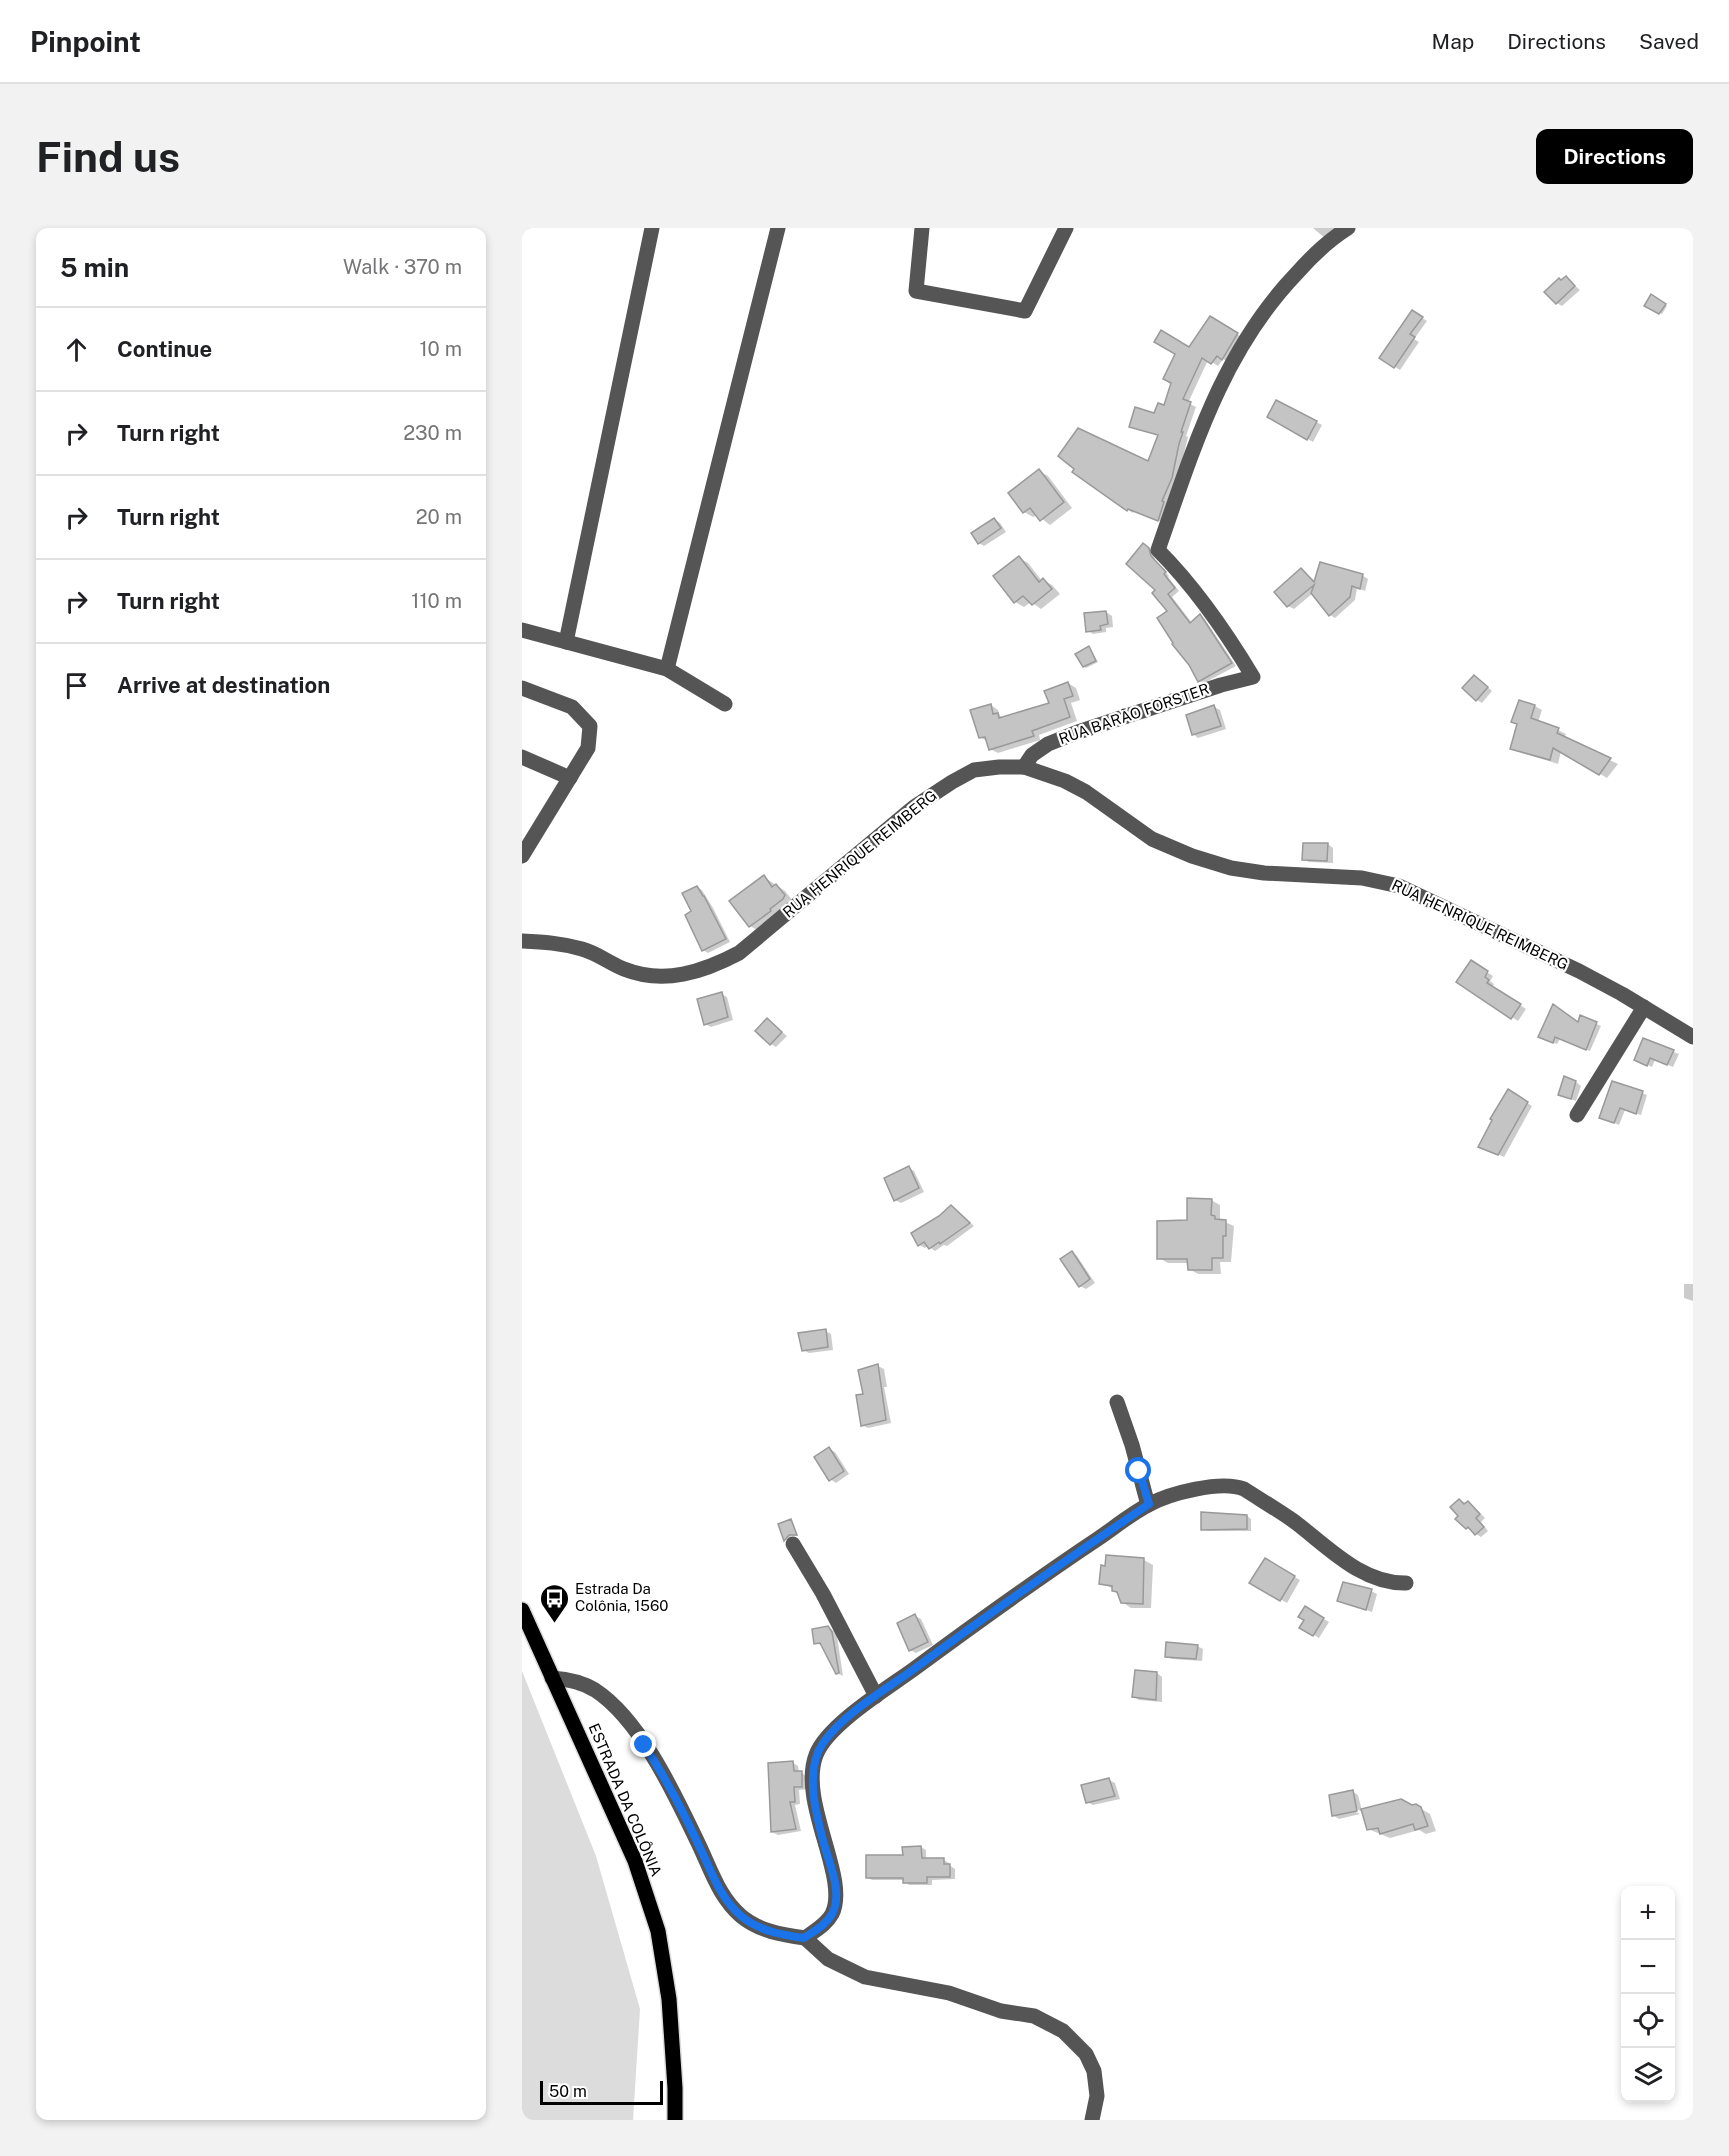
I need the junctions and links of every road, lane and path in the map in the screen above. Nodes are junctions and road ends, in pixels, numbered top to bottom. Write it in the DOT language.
graph roads {
  1 [pos="652,228"];
  2 [pos="778,228"];
  3 [pos="922,228"];
  4 [pos="1066,228"];
  5 [pos="1348,228"];
  6 [pos="522,630"];
  7 [pos="566,642"];
  8 [pos="667,669"];
  9 [pos="522,688"];
  10 [pos="725,704"];
  11 [pos="522,757"];
  12 [pos="1024,767"];
  13 [pos="570,778"];
  14 [pos="527,837"];
  15 [pos="522,856"];
  16 [pos="522,941"];
  17 [pos="1644,1007"];
  18 [pos="1693,1037"];
  19 [pos="1577,1115"];
  20 [pos="1117,1402"];
  21 [pos="1149,1504"];
  22 [pos="793,1544"];
  23 [pos="1406,1583"];
  24 [pos="522,1610"];
  25 [pos="552,1677"];
  26 [pos="876,1696"];
  27 [pos="804,1938"];
  28 [pos="675,2120"];
  29 [pos="1092,2120"];
  1 -- 7 [label="street"];
  2 -- 8 [label="street"];
  3 -- 4 [label="street"];
  5 -- 12 [label="street, RUA BARÃO FORSTER"];
  6 -- 7 [label="street"];
  7 -- 8 [label="street"];
  8 -- 10 [label="street"];
  9 -- 13 [label="street"];
  11 -- 13 [label="street"];
  12 -- 16 [label="street, RUA HENRIQUE REIMBERG"];
  12 -- 17 [label="street, RUA HENRIQUE REIMBERG"];
  13 -- 14 [label="street"];
  14 -- 15 [label="street"];
  17 -- 18 [label="street, RUA HENRIQUE REIMBERG"];
  17 -- 19 [label="street"];
  20 -- 21 [label="street"];
  21 -- 23 [label="street"];
  21 -- 26 [label="street"];
  22 -- 26 [label="street"];
  24 -- 25 [label="main road, ESTRADA DA COLÔNIA"];
  25 -- 27 [label="street"];
  25 -- 28 [label="main road, ESTRADA DA COLÔNIA"];
  26 -- 27 [label="street"];
  27 -- 29 [label="street"];
}
